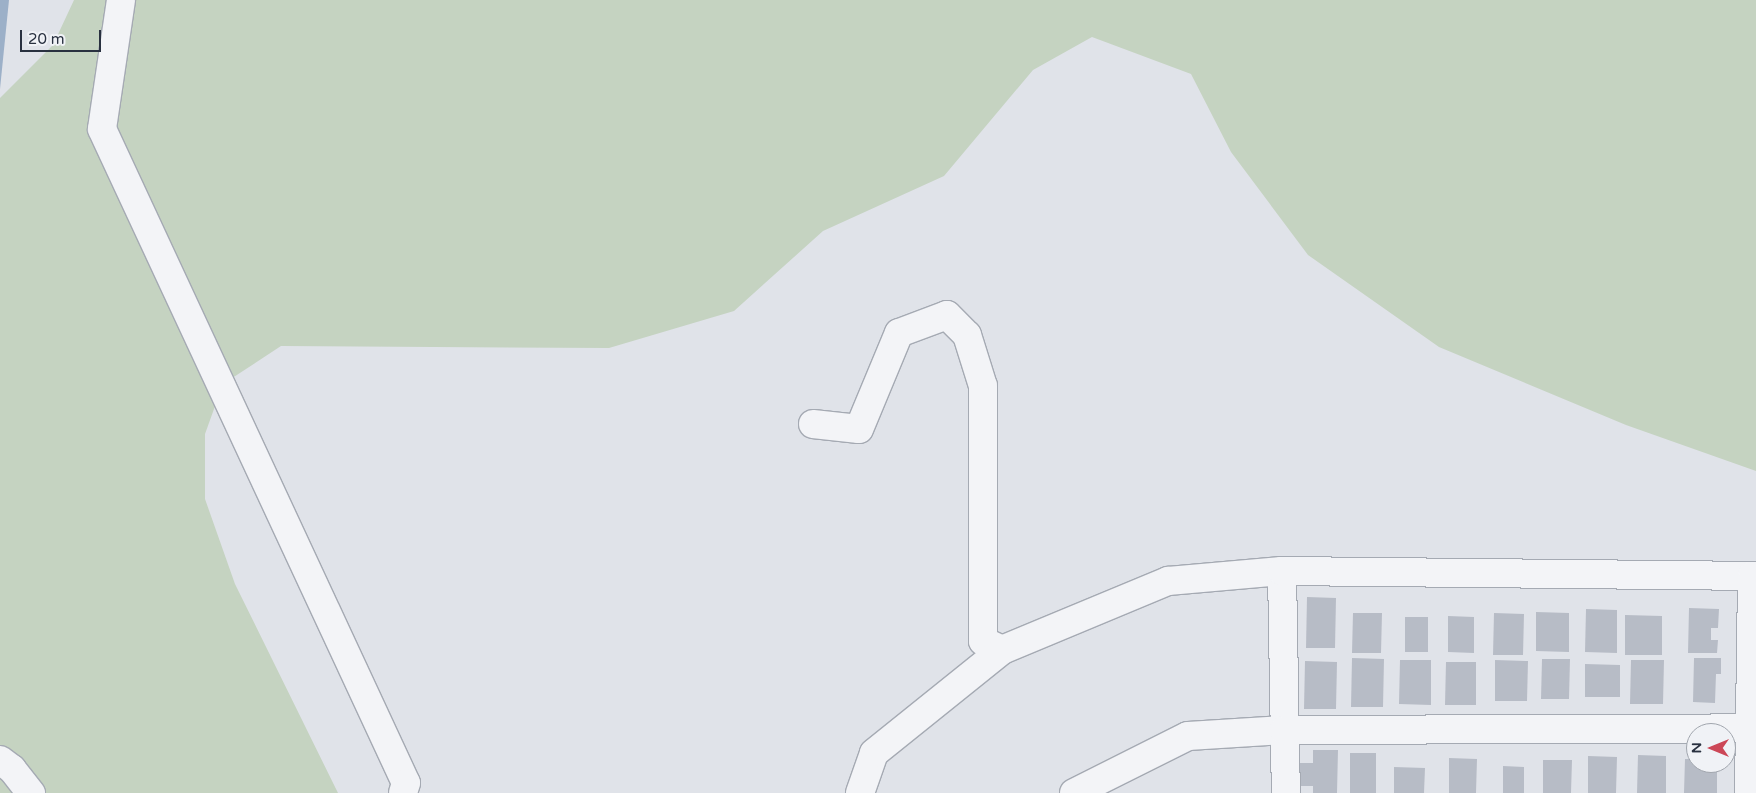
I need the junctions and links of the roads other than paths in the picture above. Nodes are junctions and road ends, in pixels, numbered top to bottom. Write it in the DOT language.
graph roads {
  1 [pos="121,0"];
  2 [pos="813,424"];
  3 [pos="1282,571"];
  4 [pos="1754,576"];
  5 [pos="1002,650"];
  6 [pos="1753,728"];
  7 [pos="1284,730"];
  8 [pos="0,760"];
  9 [pos="31,793"];
  10 [pos="403,793"];
  11 [pos="860,793"];
  12 [pos="1074,793"];
  13 [pos="1286,793"];
  14 [pos="1749,793"];
  1 -- 10 [label="street"];
  2 -- 5 [label="street"];
  3 -- 4 [label="street"];
  3 -- 5 [label="street"];
  3 -- 7 [label="street"];
  4 -- 6 [label="street"];
  5 -- 11 [label="street"];
  6 -- 7 [label="street"];
  6 -- 14 [label="street"];
  7 -- 12 [label="street"];
  7 -- 13 [label="street"];
  8 -- 9 [label="street"];
}
